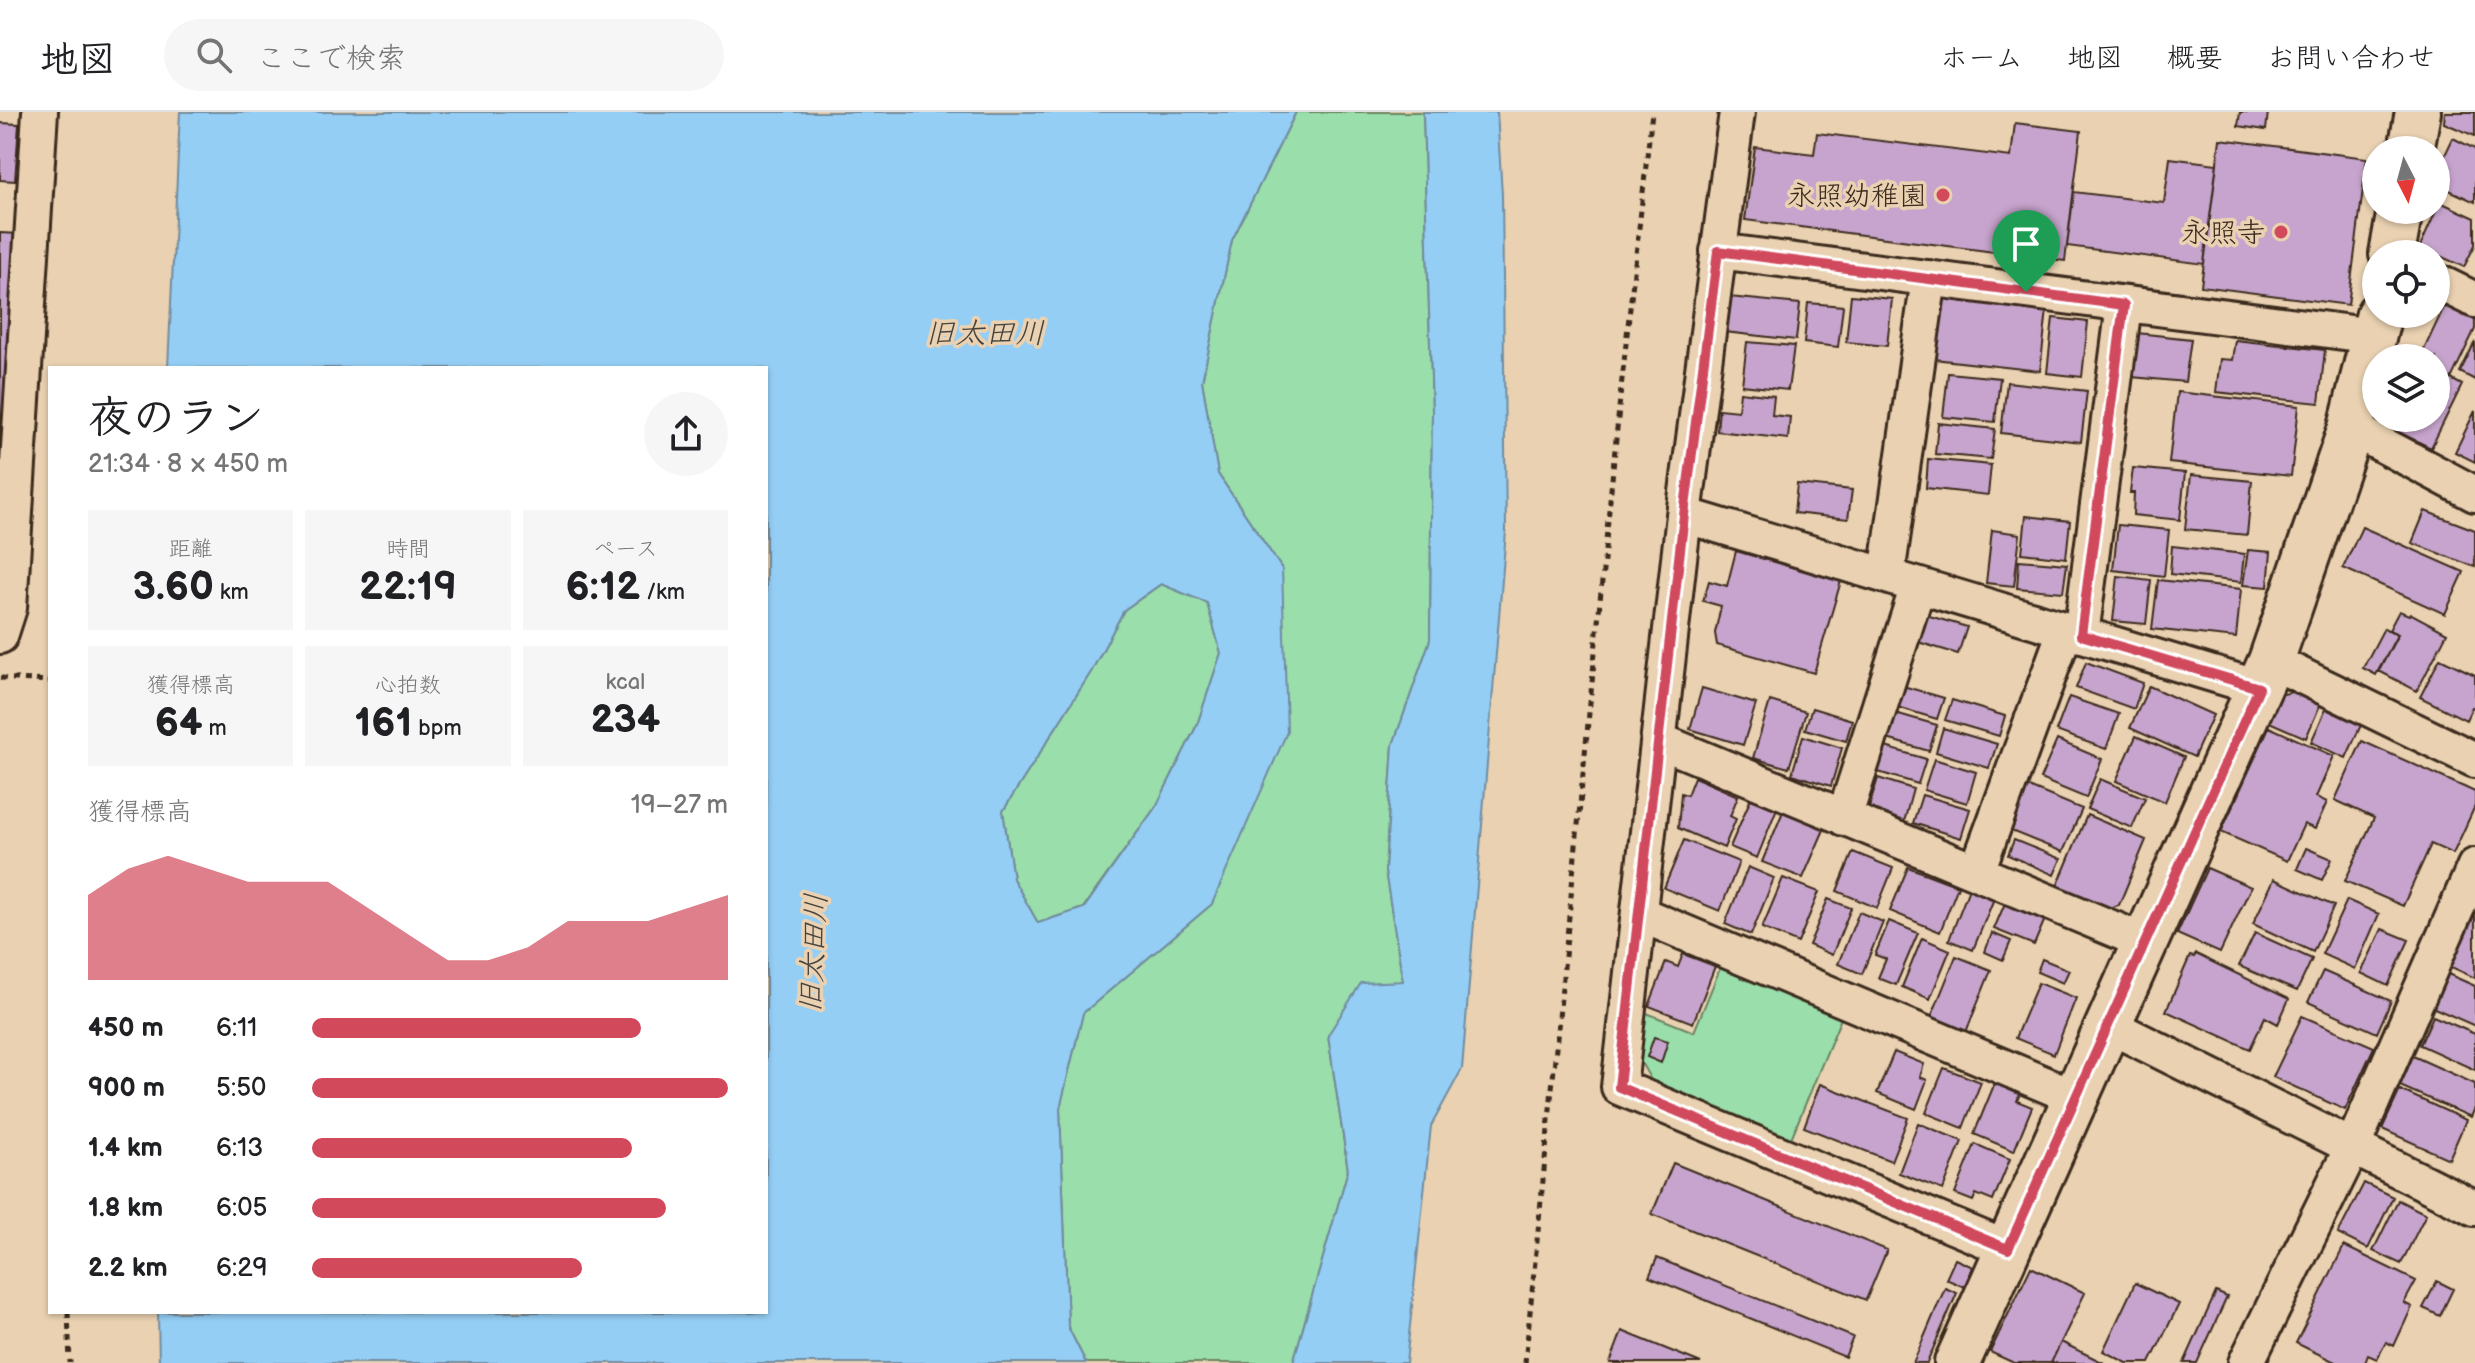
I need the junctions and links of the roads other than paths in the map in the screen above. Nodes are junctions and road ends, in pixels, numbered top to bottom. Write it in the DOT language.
graph roads {
  1 [pos="40,112"];
  2 [pos="1737,112"];
  3 [pos="2418,112"];
  4 [pos="2414,136"];
  5 [pos="1718,251"];
  6 [pos="1929,278"];
  7 [pos="2450,288"];
  8 [pos="2475,300"];
  9 [pos="2124,305"];
  10 [pos="2362,324"];
  11 [pos="2376,328"];
  12 [pos="2351,428"];
  13 [pos="2475,494"];
  14 [pos="1684,515"];
  15 [pos="1902,581"];
  16 [pos="2073,633"];
  17 [pos="0,636"];
  18 [pos="2265,675"];
  19 [pos="1660,741"];
  20 [pos="2475,760"];
  21 [pos="1844,818"];
  22 [pos="2475,866"];
  23 [pos="1977,871"];
  24 [pos="1640,914"];
  25 [pos="2145,942"];
  26 [pos="2108,1025"];
  27 [pos="2075,1097"];
  28 [pos="2352,1148"];
  29 [pos="2475,1208"];
  30 [pos="2008,1249"];
  31 [pos="1957,1363"];
  32 [pos="2246,1363"];
  1 -- 17 [label="street"];
  2 -- 5 [label="street"];
  3 -- 4 [label="street"];
  5 -- 6 [label="street"];
  5 -- 14 [label="street"];
  6 -- 9 [label="street"];
  6 -- 15 [label="street"];
  7 -- 8 [label="street"];
  9 -- 10 [label="street"];
  9 -- 16 [label="street"];
  11 -- 12 [label="street"];
  12 -- 13 [label="street"];
  12 -- 18 [label="street"];
  14 -- 15 [label="street"];
  14 -- 19 [label="street"];
  15 -- 16 [label="street"];
  15 -- 21 [label="street"];
  16 -- 18 [label="street"];
  16 -- 23 [label="street"];
  18 -- 20 [label="street"];
  18 -- 25 [label="street"];
  19 -- 21 [label="street"];
  19 -- 24 [label="street"];
  21 -- 23 [label="street"];
  22 -- 28 [label="street"];
  23 -- 25 [label="street"];
  24 -- 27 [label="street"];
  24 -- 30 [label="street"];
  25 -- 26 [label="street"];
  26 -- 27 [label="street"];
  26 -- 28 [label="street"];
  27 -- 30 [label="street"];
  28 -- 29 [label="street"];
  28 -- 32 [label="street"];
  30 -- 31 [label="street"];
}
